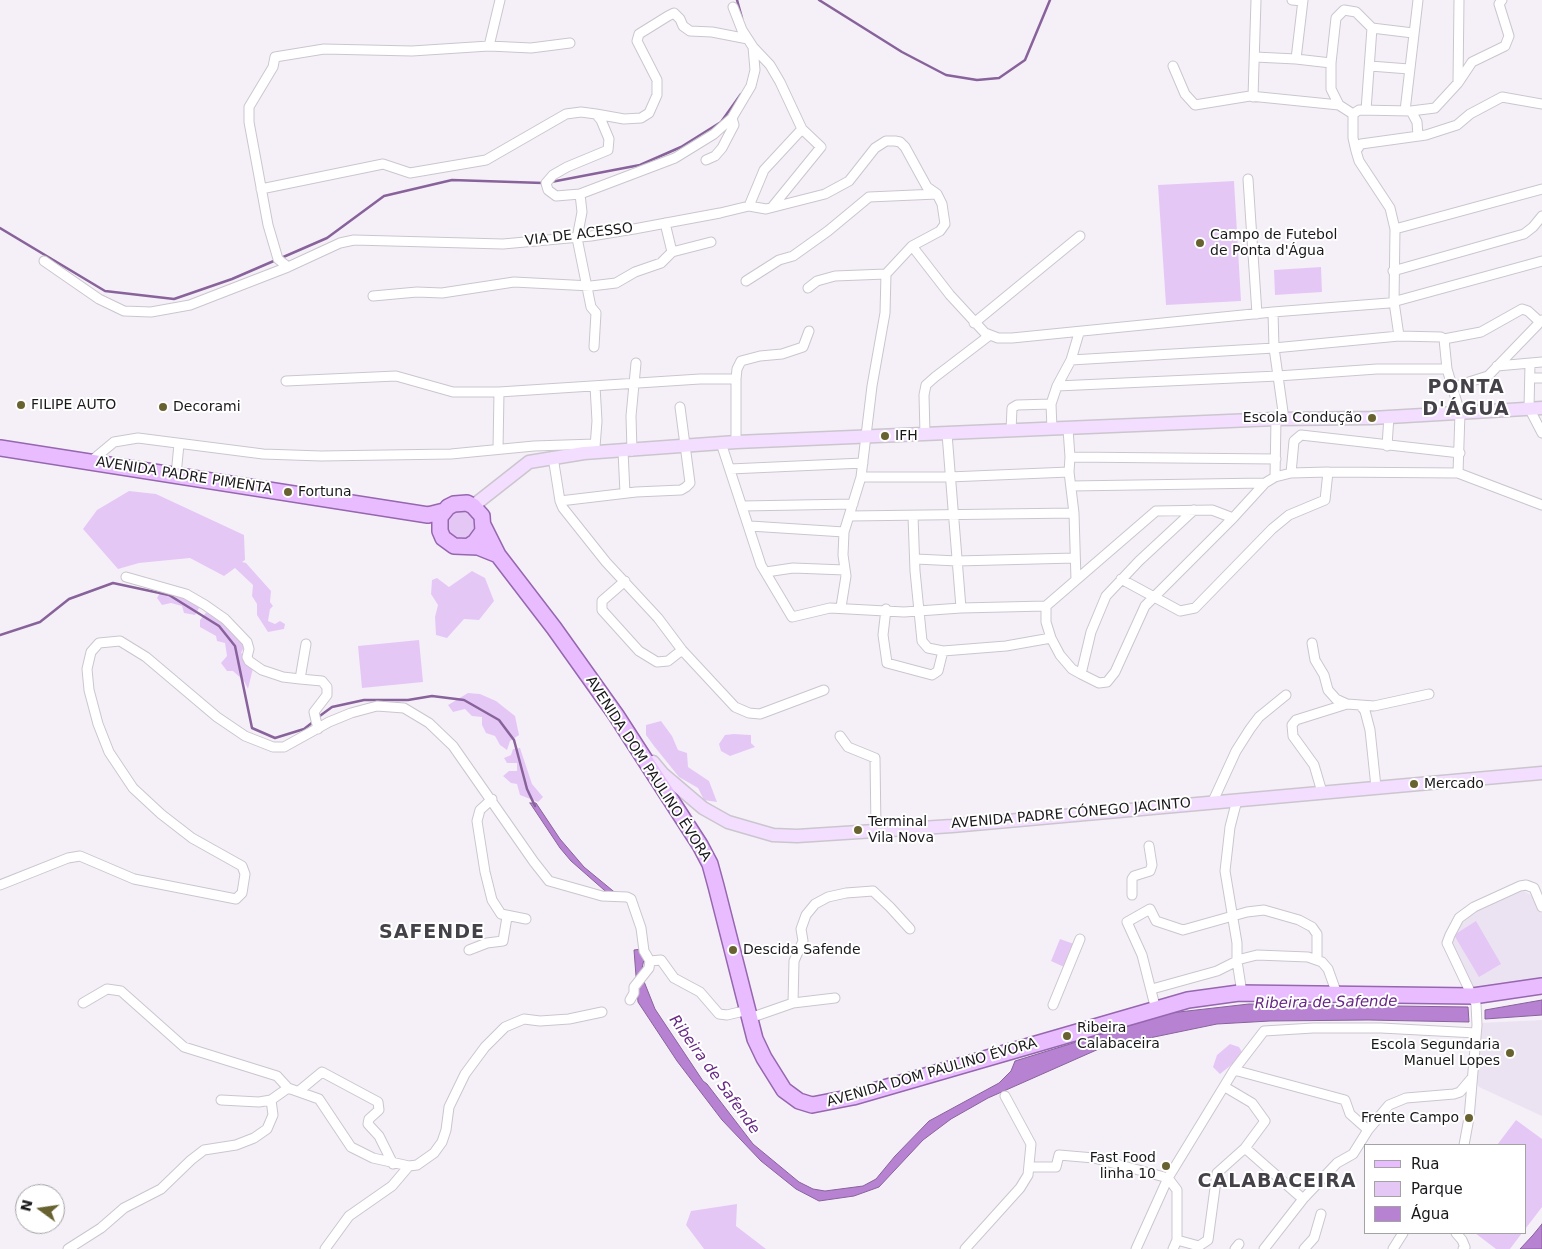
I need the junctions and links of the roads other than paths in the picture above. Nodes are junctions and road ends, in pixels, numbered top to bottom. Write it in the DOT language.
graph roads {
  1 [pos="500,0"];
  2 [pos="1256,0"];
  3 [pos="1292,0"];
  4 [pos="1418,0"];
  5 [pos="1459,0"];
  6 [pos="1502,0"];
  7 [pos="1303,1"];
  8 [pos="733,7"];
  9 [pos="1372,28"];
  10 [pos="1414,33"];
  11 [pos="570,43"];
  12 [pos="750,43"];
  13 [pos="489,46"];
  14 [pos="1255,56"];
  15 [pos="1296,59"];
  16 [pos="1331,63"];
  17 [pos="1173,66"];
  18 [pos="1370,66"];
  19 [pos="1409,69"];
  20 [pos="1458,83"];
  21 [pos="1253,97"];
  22 [pos="1542,104"];
  23 [pos="1339,105"];
  24 [pos="1366,110"];
  25 [pos="1408,111"];
  26 [pos="596,114"];
  27 [pos="1353,114"];
  28 [pos="732,118"];
  29 [pos="802,129"];
  30 [pos="1418,136"];
  31 [pos="1356,151"];
  32 [pos="706,160"];
  33 [pos="1248,179"];
  34 [pos="1542,188"];
  35 [pos="260,189"];
  36 [pos="580,194"];
  37 [pos="937,194"];
  38 [pos="749,206"];
  39 [pos="773,206"];
  40 [pos="1542,216"];
  41 [pos="665,223"];
  42 [pos="1395,229"];
  43 [pos="1080,236"];
  44 [pos="577,238"];
  45 [pos="711,242"];
  46 [pos="912,246"];
  47 [pos="672,252"];
  48 [pos="1542,260"];
  49 [pos="44,262"];
  50 [pos="288,267"];
  51 [pos="1393,271"];
  52 [pos="886,274"];
  53 [pos="746,281"];
  54 [pos="586,286"];
  55 [pos="808,288"];
  56 [pos="373,296"];
  57 [pos="1394,302"];
  58 [pos="1273,312"];
  59 [pos="1257,314"];
  60 [pos="1541,321"];
  61 [pos="974,323"];
  62 [pos="809,331"];
  63 [pos="1079,333"];
  64 [pos="990,336"];
  65 [pos="1399,336"];
  66 [pos="1444,340"];
  67 [pos="594,346"];
  68 [pos="1274,348"];
  69 [pos="1071,360"];
  70 [pos="1542,362"];
  71 [pos="636,363"];
  72 [pos="1530,364"];
  73 [pos="1497,366"];
  74 [pos="1447,369"];
  75 [pos="1278,376"];
  76 [pos="1530,378"];
  77 [pos="1542,378"];
  78 [pos="736,379"];
  79 [pos="286,381"];
  80 [pos="636,383"];
  81 [pos="595,386"];
  82 [pos="1057,386"];
  83 [pos="1453,387"];
  84 [pos="499,392"];
  85 [pos="1051,404"];
  86 [pos="680,407"];
  87 [pos="1536,408"];
  88 [pos="1460,413"];
  89 [pos="1389,416"];
  90 [pos="1280,419"];
  91 [pos="1052,429"];
  92 [pos="1068,429"];
  93 [pos="1011,431"];
  94 [pos="1542,433"];
  95 [pos="925,434"];
  96 [pos="946,434"];
  97 [pos="865,438"];
  98 [pos="736,442"];
  99 [pos="721,443"];
  100 [pos="179,444"];
  101 [pos="1387,446"];
  102 [pos="686,447"];
  103 [pos="0,448"];
  104 [pos="594,448"];
  105 [pos="498,450"];
  106 [pos="627,451"];
  107 [pos="1460,454"];
  108 [pos="553,457"];
  109 [pos="1070,457"];
  110 [pos="1276,459"];
  111 [pos="90,462"];
  112 [pos="863,463"];
  113 [pos="730,469"];
  114 [pos="1069,472"];
  115 [pos="1328,472"];
  116 [pos="1458,472"];
  117 [pos="1291,473"];
  118 [pos="176,475"];
  119 [pos="861,477"];
  120 [pos="949,477"];
  121 [pos="1275,477"];
  122 [pos="1265,483"];
  123 [pos="1071,486"];
  124 [pos="494,490"];
  125 [pos="625,494"];
  126 [pos="560,501"];
  127 [pos="853,504"];
  128 [pos="1542,505"];
  129 [pos="473,506"];
  130 [pos="742,506"];
  131 [pos="1194,510"];
  132 [pos="1074,513"];
  133 [pos="850,516"];
  134 [pos="913,516"];
  135 [pos="953,516"];
  136 [pos="437,517"];
  137 [pos="1233,518"];
  138 [pos="483,522"];
  139 [pos="750,526"];
  140 [pos="844,532"];
  141 [pos="469,546"];
  142 [pos="498,555"];
  143 [pos="916,558"];
  144 [pos="1075,558"];
  145 [pos="958,561"];
  146 [pos="845,570"];
  147 [pos="766,572"];
  148 [pos="126,577"];
  149 [pos="1121,578"];
  150 [pos="1076,580"];
  151 [pos="625,581"];
  152 [pos="1153,598"];
  153 [pos="1046,606"];
  154 [pos="841,607"];
  155 [pos="961,608"];
  156 [pos="886,609"];
  157 [pos="919,611"];
  158 [pos="1051,638"];
  159 [pos="1312,643"];
  160 [pos="306,644"];
  161 [pos="682,650"];
  162 [pos="943,650"];
  163 [pos="1081,674"];
  164 [pos="300,679"];
  165 [pos="824,690"];
  166 [pos="1428,694"];
  167 [pos="1286,695"];
  168 [pos="1347,704"];
  169 [pos="1361,706"];
  170 [pos="616,715"];
  171 [pos="318,729"];
  172 [pos="840,736"];
  173 [pos="1542,773"];
  174 [pos="1376,787"];
  175 [pos="1322,792"];
  176 [pos="492,799"];
  177 [pos="1236,800"];
  178 [pos="1213,801"];
  179 [pos="876,829"];
  180 [pos="1149,846"];
  181 [pos="0,885"];
  182 [pos="1132,895"];
  183 [pos="1542,907"];
  184 [pos="507,916"];
  185 [pos="1233,916"];
  186 [pos="526,919"];
  187 [pos="910,929"];
  188 [pos="1080,940"];
  189 [pos="469,950"];
  190 [pos="1317,960"];
  191 [pos="1237,961"];
  192 [pos="649,964"];
  193 [pos="1542,986"];
  194 [pos="1152,989"];
  195 [pos="1242,993"];
  196 [pos="1337,994"];
  197 [pos="835,998"];
  198 [pos="630,1000"];
  199 [pos="1474,1000"];
  200 [pos="83,1003"];
  201 [pos="793,1003"];
  202 [pos="1053,1005"];
  203 [pos="1156,1010"];
  204 [pos="602,1012"];
  205 [pos="749,1014"];
  206 [pos="1476,1029"];
  207 [pos="1234,1070"];
  208 [pos="1471,1079"];
  209 [pos="1224,1087"];
  210 [pos="288,1088"];
  211 [pos="299,1091"];
  212 [pos="1004,1096"];
  213 [pos="221,1100"];
  214 [pos="271,1100"];
  215 [pos="1368,1130"];
  216 [pos="1464,1144"];
  217 [pos="1245,1148"];
  218 [pos="393,1164"];
  219 [pos="409,1166"];
  220 [pos="1029,1167"];
  221 [pos="1168,1178"];
  222 [pos="1304,1200"];
  223 [pos="1321,1214"];
  224 [pos="1402,1234"];
  225 [pos="1457,1234"];
  226 [pos="1175,1245"];
  227 [pos="68,1249"];
  228 [pos="325,1249"];
  229 [pos="965,1249"];
  230 [pos="1136,1249"];
  231 [pos="1264,1249"];
  232 [pos="1304,1249"];
  233 [pos="1393,1249"];
  234 [pos="1463,1249"];
  1 -- 13 [label="street"];
  2 -- 14 [label="street"];
  3 -- 7 [label="street"];
  4 -- 10 [label="street"];
  5 -- 20 [label="street"];
  6 -- 20 [label="street"];
  7 -- 15 [label="street"];
  8 -- 12 [label="street"];
  9 -- 10 [label="street"];
  9 -- 16 [label="street"];
  9 -- 18 [label="street"];
  10 -- 19 [label="street"];
  11 -- 13 [label="street"];
  12 -- 26 [label="street"];
  12 -- 28 [label="street"];
  12 -- 29 [label="street"];
  13 -- 35 [label="street"];
  14 -- 15 [label="street"];
  14 -- 21 [label="street"];
  15 -- 16 [label="street"];
  16 -- 23 [label="street"];
  17 -- 21 [label="street"];
  18 -- 19 [label="street"];
  18 -- 24 [label="street"];
  19 -- 25 [label="street"];
  20 -- 25 [label="street"];
  21 -- 23 [label="street"];
  22 -- 30 [label="street"];
  23 -- 27 [label="street"];
  24 -- 25 [label="street"];
  24 -- 27 [label="street"];
  25 -- 30 [label="street"];
  26 -- 35 [label="street"];
  26 -- 36 [label="street"];
  27 -- 31 [label="street"];
  28 -- 32 [label="street"];
  28 -- 36 [label="street"];
  29 -- 38 [label="street"];
  29 -- 39 [label="street"];
  30 -- 31 [label="street"];
  31 -- 42 [label="street"];
  33 -- 59 [label="street"];
  34 -- 42 [label="street"];
  35 -- 50 [label="street"];
  36 -- 44 [label="street"];
  37 -- 39 [label="street, VIA DE ACESSO"];
  37 -- 46 [label="street, VIA DE ACESSO"];
  37 -- 53 [label="street"];
  38 -- 39 [label="street, VIA DE ACESSO"];
  38 -- 41 [label="street, VIA DE ACESSO"];
  40 -- 51 [label="street"];
  41 -- 44 [label="street, VIA DE ACESSO"];
  41 -- 47 [label="street"];
  42 -- 51 [label="street"];
  43 -- 61 [label="street"];
  44 -- 50 [label="street, VIA DE ACESSO"];
  44 -- 54 [label="street"];
  45 -- 47 [label="street"];
  46 -- 52 [label="street, VIA DE ACESSO"];
  46 -- 61 [label="street"];
  47 -- 54 [label="street"];
  48 -- 57 [label="street"];
  49 -- 50 [label="street, VIA DE ACESSO"];
  51 -- 57 [label="street"];
  52 -- 55 [label="street"];
  52 -- 97 [label="street"];
  54 -- 56 [label="street"];
  54 -- 67 [label="street"];
  57 -- 58 [label="street"];
  57 -- 65 [label="street"];
  58 -- 59 [label="street"];
  58 -- 68 [label="street"];
  59 -- 63 [label="street"];
  60 -- 66 [label="street"];
  60 -- 73 [label="street"];
  61 -- 64 [label="street"];
  62 -- 78 [label="street"];
  63 -- 64 [label="street"];
  63 -- 69 [label="street"];
  64 -- 95 [label="street"];
  65 -- 66 [label="street"];
  65 -- 68 [label="street"];
  66 -- 74 [label="street"];
  68 -- 69 [label="street"];
  68 -- 75 [label="street"];
  69 -- 82 [label="street"];
  70 -- 72 [label="street"];
  71 -- 80 [label="street"];
  72 -- 73 [label="street"];
  72 -- 76 [label="street"];
  73 -- 83 [label="street"];
  74 -- 75 [label="street"];
  74 -- 83 [label="street"];
  75 -- 82 [label="street"];
  75 -- 90 [label="street"];
  76 -- 77 [label="street"];
  76 -- 87 [label="street"];
  78 -- 80 [label="street"];
  78 -- 98 [label="street"];
  79 -- 84 [label="street"];
  80 -- 81 [label="street"];
  80 -- 106 [label="street"];
  81 -- 84 [label="street"];
  81 -- 104 [label="street"];
  82 -- 85 [label="street"];
  83 -- 88 [label="street"];
  84 -- 105 [label="street"];
  85 -- 91 [label="street"];
  85 -- 93 [label="street"];
  86 -- 102 [label="street"];
  87 -- 88 [label="street"];
  87 -- 94 [label="street"];
  88 -- 89 [label="street"];
  88 -- 107 [label="street"];
  89 -- 90 [label="street"];
  89 -- 101 [label="street"];
  90 -- 92 [label="street"];
  90 -- 110 [label="street"];
  91 -- 92 [label="street"];
  91 -- 93 [label="street"];
  92 -- 109 [label="street"];
  93 -- 96 [label="street"];
  95 -- 96 [label="street"];
  95 -- 97 [label="street"];
  96 -- 120 [label="street"];
  97 -- 98 [label="street"];
  97 -- 112 [label="street"];
  98 -- 99 [label="street"];
  99 -- 102 [label="street"];
  99 -- 113 [label="street"];
  100 -- 105 [label="street"];
  100 -- 111 [label="street"];
  100 -- 118 [label="street"];
  101 -- 107 [label="street"];
  101 -- 117 [label="street"];
  102 -- 106 [label="street"];
  102 -- 125 [label="street"];
  103 -- 111 [label="main road, AVENIDA PADRE PIMENTA"];
  104 -- 105 [label="street"];
  104 -- 106 [label="street"];
  104 -- 108 [label="street"];
  106 -- 125 [label="street"];
  107 -- 116 [label="street"];
  108 -- 124 [label="street"];
  108 -- 126 [label="street"];
  109 -- 110 [label="street"];
  109 -- 114 [label="street"];
  110 -- 121 [label="street"];
  111 -- 118 [label="main road, AVENIDA PADRE PIMENTA"];
  112 -- 113 [label="street"];
  112 -- 119 [label="street"];
  113 -- 130 [label="street"];
  114 -- 120 [label="street"];
  114 -- 123 [label="street"];
  115 -- 116 [label="street"];
  115 -- 117 [label="street"];
  115 -- 152 [label="street"];
  116 -- 128 [label="street"];
  117 -- 121 [label="street"];
  118 -- 136 [label="main road, AVENIDA PADRE PIMENTA"];
  119 -- 120 [label="street"];
  119 -- 127 [label="street"];
  120 -- 135 [label="street"];
  121 -- 122 [label="street"];
  122 -- 123 [label="street"];
  122 -- 137 [label="street"];
  123 -- 132 [label="street"];
  124 -- 129 [label="street"];
  124 -- 138 [label="street"];
  125 -- 126 [label="street"];
  126 -- 151 [label="street"];
  127 -- 130 [label="street"];
  127 -- 133 [label="street"];
  129 -- 136 [label="main road"];
  129 -- 138 [label="main road"];
  130 -- 139 [label="street"];
  131 -- 137 [label="street"];
  131 -- 149 [label="street"];
  131 -- 150 [label="street"];
  132 -- 135 [label="street"];
  132 -- 144 [label="street"];
  133 -- 134 [label="street"];
  133 -- 140 [label="street"];
  134 -- 135 [label="street"];
  134 -- 143 [label="street"];
  135 -- 145 [label="street"];
  136 -- 141 [label="main road"];
  137 -- 152 [label="street"];
  138 -- 141 [label="main road"];
  138 -- 142 [label="main road, AVENIDA DOM PAULINO ÉVORA"];
  139 -- 140 [label="street"];
  139 -- 147 [label="street"];
  140 -- 146 [label="street"];
  141 -- 142 [label="main road"];
  142 -- 170 [label="main road, AVENIDA DOM PAULINO ÉVORA"];
  143 -- 145 [label="street"];
  143 -- 157 [label="street"];
  144 -- 145 [label="street"];
  144 -- 150 [label="street"];
  145 -- 155 [label="street"];
  146 -- 147 [label="street"];
  146 -- 154 [label="street"];
  147 -- 154 [label="street"];
  148 -- 164 [label="street"];
  149 -- 152 [label="street"];
  149 -- 163 [label="street"];
  150 -- 153 [label="street"];
  151 -- 161 [label="street"];
  151 -- 161 [label="street"];
  152 -- 163 [label="street"];
  153 -- 155 [label="street"];
  153 -- 158 [label="street"];
  154 -- 156 [label="street"];
  155 -- 157 [label="street"];
  156 -- 157 [label="street"];
  156 -- 162 [label="street"];
  157 -- 162 [label="street"];
  158 -- 162 [label="street"];
  158 -- 163 [label="street"];
  159 -- 168 [label="street"];
  160 -- 164 [label="street"];
  161 -- 165 [label="street"];
  164 -- 171 [label="street"];
  166 -- 169 [label="street"];
  167 -- 178 [label="street"];
  168 -- 169 [label="street"];
  168 -- 175 [label="street"];
  169 -- 174 [label="street"];
  170 -- 179 [label="street, AVENIDA PADRE CÓNEGO JACINTO"];
  170 -- 205 [label="main road, AVENIDA DOM PAULINO ÉVORA"];
  171 -- 176 [label="street"];
  171 -- 181 [label="street"];
  172 -- 179 [label="street"];
  173 -- 174 [label="street, AVENIDA PADRE CÓNEGO JACINTO"];
  174 -- 175 [label="street, AVENIDA PADRE CÓNEGO JACINTO"];
  175 -- 177 [label="street, AVENIDA PADRE CÓNEGO JACINTO"];
  176 -- 184 [label="street"];
  176 -- 192 [label="street"];
  177 -- 178 [label="street, AVENIDA PADRE CÓNEGO JACINTO"];
  177 -- 185 [label="street"];
  178 -- 179 [label="street, AVENIDA PADRE CÓNEGO JACINTO"];
  180 -- 182 [label="street"];
  183 -- 199 [label="street"];
  184 -- 186 [label="street"];
  184 -- 189 [label="street"];
  185 -- 190 [label="street"];
  185 -- 191 [label="street"];
  185 -- 194 [label="street"];
  187 -- 201 [label="street"];
  188 -- 202 [label="street"];
  190 -- 191 [label="street"];
  190 -- 196 [label="street"];
  191 -- 194 [label="street"];
  191 -- 195 [label="street"];
  192 -- 198 [label="street"];
  192 -- 205 [label="street"];
  193 -- 199 [label="main road, AVENIDA DOM PAULINO ÉVORA"];
  194 -- 203 [label="street"];
  195 -- 196 [label="main road, AVENIDA DOM PAULINO ÉVORA"];
  195 -- 203 [label="main road, AVENIDA DOM PAULINO ÉVORA"];
  196 -- 199 [label="main road, AVENIDA DOM PAULINO ÉVORA"];
  197 -- 201 [label="street"];
  199 -- 206 [label="street"];
  200 -- 210 [label="street"];
  201 -- 205 [label="street"];
  203 -- 205 [label="main road, AVENIDA DOM PAULINO ÉVORA"];
  204 -- 219 [label="street"];
  206 -- 207 [label="street"];
  206 -- 208 [label="street"];
  207 -- 209 [label="street"];
  207 -- 215 [label="street"];
  208 -- 215 [label="street"];
  208 -- 216 [label="street"];
  209 -- 217 [label="street"];
  209 -- 221 [label="street"];
  210 -- 211 [label="street"];
  210 -- 214 [label="street"];
  211 -- 218 [label="street"];
  211 -- 218 [label="street"];
  212 -- 220 [label="street"];
  213 -- 214 [label="street"];
  214 -- 227 [label="street"];
  215 -- 222 [label="street"];
  217 -- 222 [label="street"];
  217 -- 226 [label="street"];
  218 -- 219 [label="street"];
  219 -- 228 [label="street"];
  220 -- 221 [label="street"];
  220 -- 229 [label="street"];
  221 -- 226 [label="street"];
  221 -- 230 [label="street"];
  222 -- 231 [label="street"];
  223 -- 232 [label="street"];
  224 -- 233 [label="street"];
  225 -- 234 [label="street"];
}
